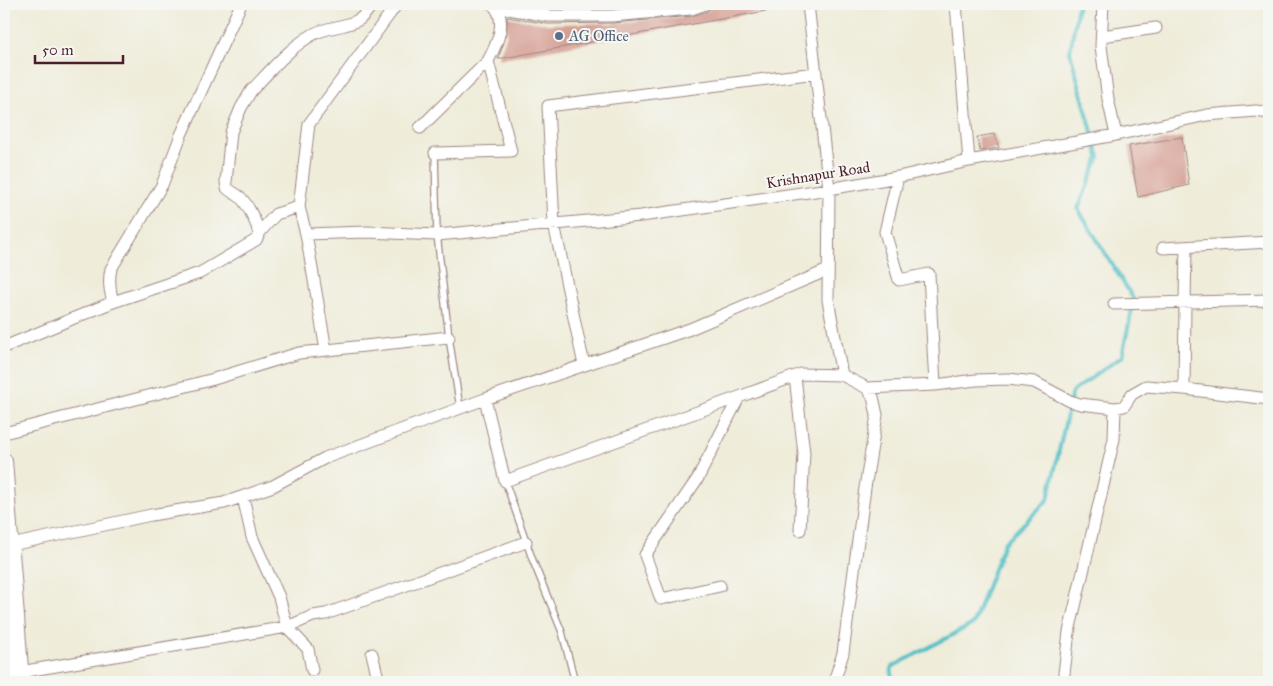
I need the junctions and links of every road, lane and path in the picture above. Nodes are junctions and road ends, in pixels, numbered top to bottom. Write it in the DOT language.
graph roads {
  1 [pos="240,4"];
  2 [pos="373,4"];
  3 [pos="397,4"];
  4 [pos="705,4"];
  5 [pos="808,4"];
  6 [pos="956,4"];
  7 [pos="1103,4"];
  8 [pos="494,6"];
  9 [pos="1156,28"];
  10 [pos="1102,36"];
  11 [pos="488,60"];
  12 [pos="816,73"];
  13 [pos="1269,112"];
  14 [pos="420,128"];
  15 [pos="1116,135"];
  16 [pos="435,153"];
  17 [pos="969,161"];
  18 [pos="898,177"];
  19 [pos="829,190"];
  20 [pos="299,207"];
  21 [pos="554,224"];
  22 [pos="259,232"];
  23 [pos="306,234"];
  24 [pos="437,235"];
  25 [pos="1269,242"];
  26 [pos="1186,247"];
  27 [pos="1164,248"];
  28 [pos="828,270"];
  29 [pos="1269,300"];
  30 [pos="113,302"];
  31 [pos="1185,302"];
  32 [pos="1114,304"];
  33 [pos="450,337"];
  34 [pos="4,347"];
  35 [pos="326,350"];
  36 [pos="584,366"];
  37 [pos="842,375"];
  38 [pos="795,377"];
  39 [pos="934,385"];
  40 [pos="867,388"];
  41 [pos="1184,389"];
  42 [pos="739,397"];
  43 [pos="485,399"];
  44 [pos="1269,399"];
  45 [pos="460,408"];
  46 [pos="1115,408"];
  47 [pos="4,434"];
  48 [pos="4,461"];
  49 [pos="505,481"];
  50 [pos="243,497"];
  51 [pos="800,530"];
  52 [pos="526,542"];
  53 [pos="7,546"];
  54 [pos="720,586"];
  55 [pos="4,607"];
  56 [pos="287,628"];
  57 [pos="372,654"];
  58 [pos="312,670"];
  59 [pos="15,678"];
  60 [pos="379,682"];
  61 [pos="575,682"];
  62 [pos="834,682"];
  63 [pos="1062,682"];
  1 -- 30 [label="street"];
  2 -- 22 [label="street"];
  3 -- 20 [label="street"];
  4 -- 8 [label="street"];
  5 -- 12 [label="street"];
  6 -- 17 [label="street"];
  7 -- 10 [label="street"];
  8 -- 11 [label="street"];
  9 -- 10 [label="street"];
  10 -- 15 [label="street"];
  11 -- 14 [label="street"];
  11 -- 16 [label="street"];
  12 -- 19 [label="street"];
  12 -- 21 [label="street"];
  13 -- 15 [label="street, Krishnapur Road"];
  15 -- 17 [label="street, Krishnapur Road"];
  16 -- 24 [label="lane"];
  17 -- 18 [label="street, Krishnapur Road"];
  18 -- 19 [label="street, Krishnapur Road"];
  18 -- 39 [label="street"];
  19 -- 21 [label="street, Krishnapur Road"];
  19 -- 28 [label="street"];
  20 -- 22 [label="street"];
  20 -- 23 [label="street"];
  21 -- 24 [label="street, Krishnapur Road"];
  21 -- 36 [label="street"];
  22 -- 30 [label="street"];
  23 -- 24 [label="street, Krishnapur Road"];
  23 -- 35 [label="street"];
  24 -- 33 [label="lane"];
  25 -- 26 [label="street"];
  26 -- 27 [label="street"];
  26 -- 31 [label="street"];
  28 -- 36 [label="street"];
  28 -- 37 [label="street"];
  29 -- 31 [label="street"];
  30 -- 34 [label="street"];
  31 -- 32 [label="street"];
  31 -- 41 [label="street"];
  33 -- 35 [label="street"];
  33 -- 45 [label="lane"];
  35 -- 47 [label="street"];
  36 -- 43 [label="street"];
  37 -- 38 [label="street"];
  37 -- 40 [label="street"];
  38 -- 42 [label="street"];
  38 -- 51 [label="street"];
  39 -- 40 [label="street"];
  39 -- 46 [label="street"];
  40 -- 62 [label="street"];
  41 -- 44 [label="street"];
  41 -- 46 [label="street"];
  42 -- 49 [label="street"];
  42 -- 54 [label="street"];
  43 -- 45 [label="street"];
  43 -- 49 [label="street"];
  45 -- 50 [label="street"];
  46 -- 63 [label="street"];
  48 -- 53 [label="street"];
  49 -- 52 [label="lane"];
  50 -- 53 [label="street"];
  50 -- 56 [label="street"];
  52 -- 56 [label="street"];
  52 -- 61 [label="lane"];
  53 -- 59 [label="street"];
  55 -- 59 [label="street"];
  56 -- 58 [label="street"];
  56 -- 59 [label="street"];
  57 -- 60 [label="street"];
}
